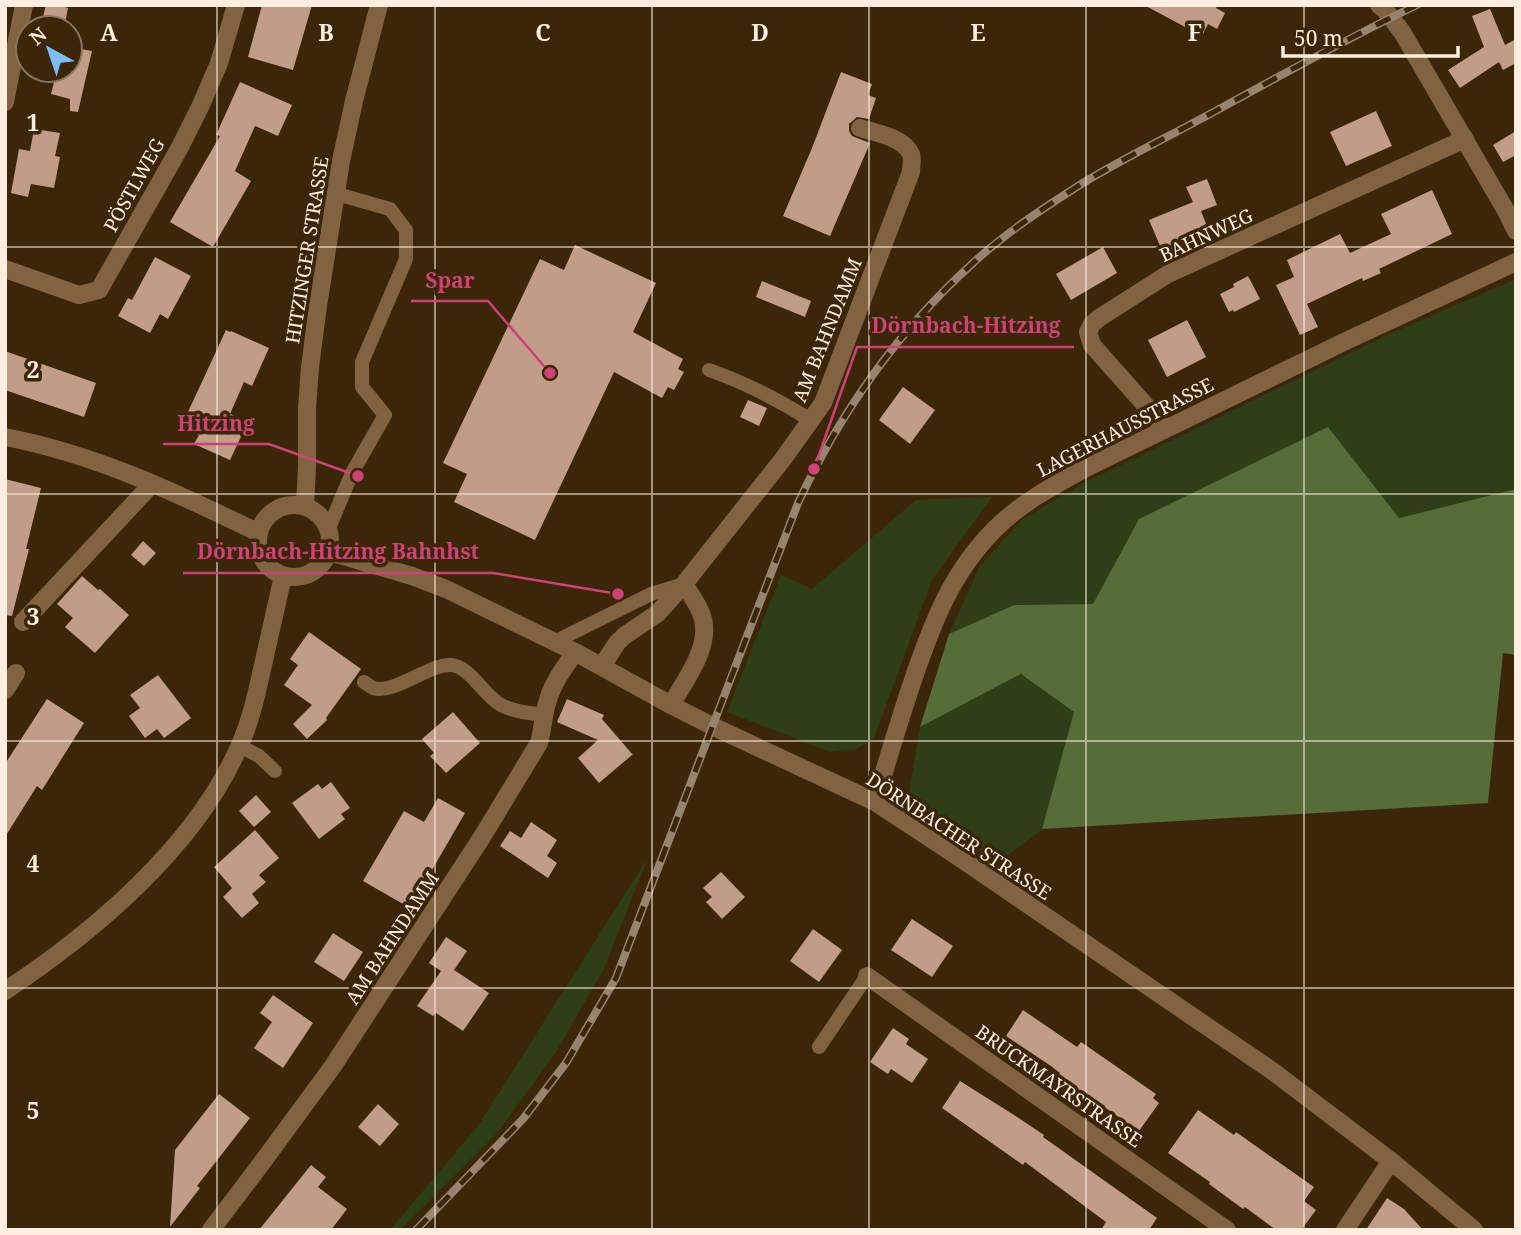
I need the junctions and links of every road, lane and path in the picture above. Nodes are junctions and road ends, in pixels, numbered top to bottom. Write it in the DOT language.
graph roads {
  1 [pos="24,5"];
  2 [pos="236,5"];
  3 [pos="379,5"];
  4 [pos="1379,5"];
  5 [pos="5,102"];
  6 [pos="860,128"];
  7 [pos="1465,139"];
  8 [pos="337,194"];
  9 [pos="1516,231"];
  10 [pos="1516,262"];
  11 [pos="5,269"];
  12 [pos="709,370"];
  13 [pos="812,421"];
  14 [pos="1163,430"];
  15 [pos="5,437"];
  16 [pos="152,484"];
  17 [pos="305,506"];
  18 [pos="329,528"];
  19 [pos="259,533"];
  20 [pos="330,552"];
  21 [pos="283,576"];
  22 [pos="684,584"];
  23 [pos="23,622"];
  24 [pos="554,642"];
  25 [pos="575,652"];
  26 [pos="602,666"];
  27 [pos="16,673"];
  28 [pos="364,682"];
  29 [pos="5,690"];
  30 [pos="671,705"];
  31 [pos="544,715"];
  32 [pos="240,746"];
  33 [pos="275,771"];
  34 [pos="875,802"];
  35 [pos="867,976"];
  36 [pos="5,992"];
  37 [pos="819,1047"];
  38 [pos="1391,1161"];
  39 [pos="211,1230"];
  40 [pos="1227,1230"];
  41 [pos="1345,1230"];
  42 [pos="1474,1230"];
  1 -- 5 [label="street"];
  2 -- 11 [label="street, PÖSTLWEG"];
  3 -- 8 [label="street, HITZINGER STRASSE"];
  4 -- 7 [label="street"];
  6 -- 13 [label="street, AM BAHNDAMM"];
  7 -- 9 [label="street"];
  7 -- 14 [label="street, BAHNWEG"];
  8 -- 17 [label="street, HITZINGER STRASSE"];
  8 -- 18 [label="lane"];
  10 -- 14 [label="street, LAGERHAUSSTRASSE"];
  12 -- 13 [label="lane"];
  13 -- 22 [label="street, AM BAHNDAMM"];
  14 -- 34 [label="street, LAGERHAUSSTRASSE"];
  15 -- 16 [label="street"];
  16 -- 19 [label="street"];
  16 -- 23 [label="street"];
  17 -- 18 [label="street"];
  17 -- 19 [label="street"];
  18 -- 20 [label="street"];
  19 -- 21 [label="street"];
  20 -- 21 [label="street"];
  20 -- 24 [label="street, DÖRNBACHER STRASSE"];
  21 -- 32 [label="street"];
  22 -- 24 [label="lane"];
  22 -- 26 [label="street, AM BAHNDAMM"];
  22 -- 30 [label="street"];
  24 -- 25 [label="street, DÖRNBACHER STRASSE"];
  25 -- 26 [label="street, DÖRNBACHER STRASSE"];
  25 -- 31 [label="street, AM BAHNDAMM"];
  26 -- 30 [label="street, DÖRNBACHER STRASSE"];
  27 -- 29 [label="street"];
  28 -- 31 [label="lane"];
  30 -- 34 [label="street, DÖRNBACHER STRASSE"];
  31 -- 39 [label="street, AM BAHNDAMM"];
  32 -- 33 [label="lane"];
  32 -- 36 [label="street"];
  34 -- 38 [label="street, DÖRNBACHER STRASSE"];
  35 -- 37 [label="lane"];
  35 -- 40 [label="street, BRUCKMAYRSTRASSE"];
  38 -- 41 [label="street"];
  38 -- 42 [label="street, DÖRNBACHER STRASSE"];
}
